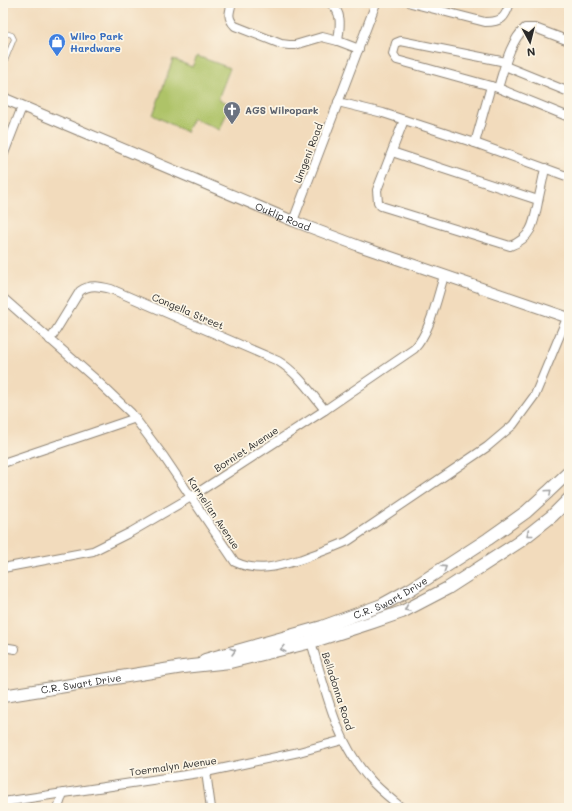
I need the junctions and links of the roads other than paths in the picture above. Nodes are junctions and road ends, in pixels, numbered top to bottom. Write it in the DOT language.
graph roads {
  1 [pos="232,3"];
  2 [pos="330,3"];
  3 [pos="376,3"];
  4 [pos="411,3"];
  5 [pos="510,3"];
  6 [pos="3,32"];
  7 [pos="338,41"];
  8 [pos="569,41"];
  9 [pos="359,49"];
  10 [pos="506,64"];
  11 [pos="3,66"];
  12 [pos="495,87"];
  13 [pos="569,92"];
  14 [pos="3,98"];
  15 [pos="338,102"];
  16 [pos="22,107"];
  17 [pos="569,117"];
  18 [pos="404,120"];
  19 [pos="475,143"];
  20 [pos="392,152"];
  21 [pos="3,156"];
  22 [pos="545,168"];
  23 [pos="569,177"];
  24 [pos="538,200"];
  25 [pos="293,221"];
  26 [pos="444,276"];
  27 [pos="3,298"];
  28 [pos="568,318"];
  29 [pos="50,340"];
  30 [pos="325,410"];
  31 [pos="136,418"];
  32 [pos="3,463"];
  33 [pos="569,472"];
  34 [pos="191,497"];
  35 [pos="569,499"];
  36 [pos="3,568"];
  37 [pos="309,636"];
  38 [pos="3,647"];
  39 [pos="14,649"];
  40 [pos="3,696"];
  41 [pos="344,740"];
  42 [pos="206,772"];
  43 [pos="63,793"];
  44 [pos="3,802"];
  45 [pos="58,808"];
  46 [pos="211,808"];
  47 [pos="402,808"];
  1 -- 7 [label="street"];
  2 -- 7 [label="street"];
  3 -- 9 [label="street, Umgeni Road"];
  4 -- 5 [label="street"];
  6 -- 11 [label="lane"];
  7 -- 9 [label="street"];
  8 -- 10 [label="street"];
  9 -- 15 [label="street, Umgeni Road"];
  10 -- 12 [label="street"];
  10 -- 12 [label="street"];
  10 -- 13 [label="street"];
  12 -- 17 [label="street"];
  12 -- 19 [label="street"];
  14 -- 16 [label="street, Ouklip Road"];
  15 -- 18 [label="street"];
  15 -- 25 [label="street, Umgeni Road"];
  16 -- 21 [label="street"];
  16 -- 25 [label="street, Ouklip Road"];
  18 -- 19 [label="street"];
  18 -- 20 [label="street"];
  19 -- 22 [label="street"];
  20 -- 24 [label="street"];
  20 -- 24 [label="street"];
  22 -- 23 [label="street"];
  22 -- 24 [label="street"];
  25 -- 26 [label="street, Ouklip Road"];
  26 -- 28 [label="street, Ouklip Road"];
  26 -- 30 [label="street, Borniet Avenue"];
  27 -- 29 [label="street, Karnelian Avenue"];
  28 -- 34 [label="street, Karnelian Avenue"];
  29 -- 30 [label="street, Congella Street"];
  29 -- 31 [label="street, Karnelian Avenue"];
  30 -- 34 [label="street, Borniet Avenue"];
  31 -- 32 [label="street"];
  31 -- 34 [label="street, Karnelian Avenue"];
  37 -- 33 [label="main road, C.R. Swart Drive, one-way"];
  34 -- 36 [label="street, Borniet Avenue"];
  35 -- 37 [label="main road, C.R. Swart Drive, one-way"];
  37 -- 40 [label="main road, C.R. Swart Drive"];
  37 -- 41 [label="street, Belladonna Road"];
  38 -- 39 [label="street"];
  41 -- 42 [label="street, Toermalyn Avenue"];
  41 -- 47 [label="street, Belladonna Road"];
  42 -- 43 [label="street, Toermalyn Avenue"];
  42 -- 46 [label="street"];
  43 -- 44 [label="street, Toermalyn Avenue"];
  43 -- 45 [label="street"];
}
